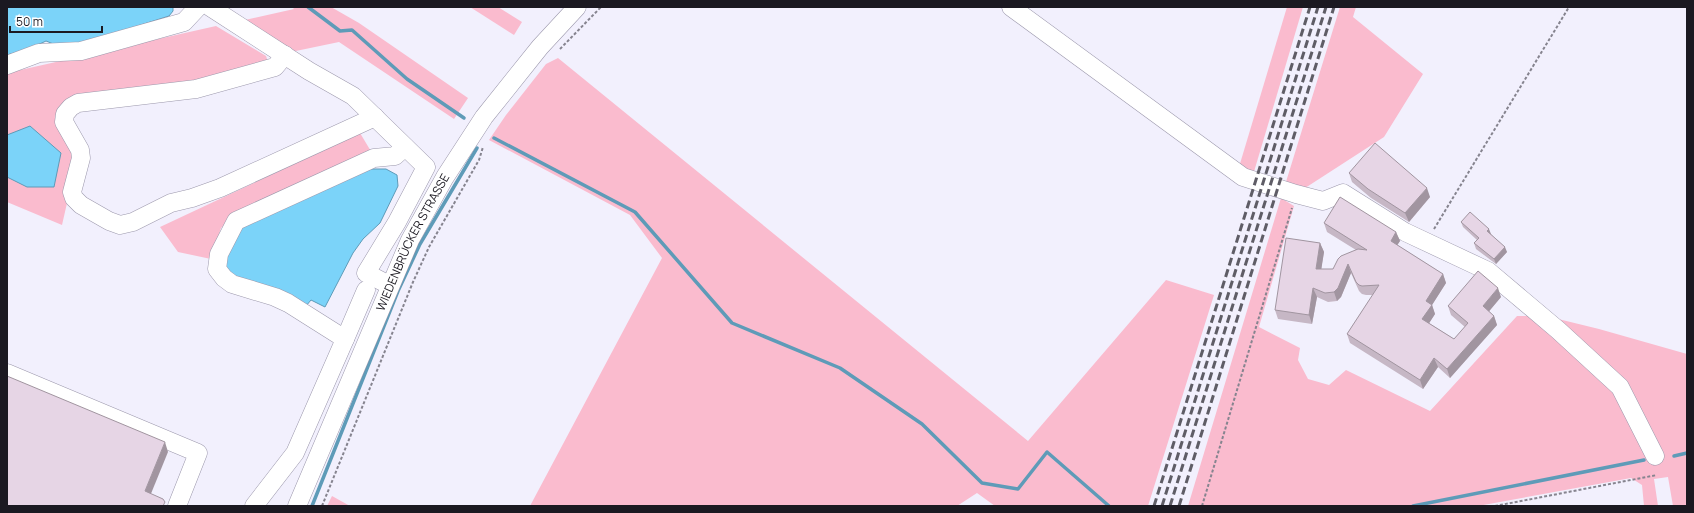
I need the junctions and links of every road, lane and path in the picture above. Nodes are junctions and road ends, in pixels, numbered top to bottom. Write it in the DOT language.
graph roads {
  1 [pos="198,7"];
  2 [pos="210,7"];
  3 [pos="577,7"];
  4 [pos="601,7"];
  5 [pos="1011,7"];
  6 [pos="1569,7"];
  7 [pos="558,51"];
  8 [pos="285,55"];
  9 [pos="7,65"];
  10 [pos="375,117"];
  11 [pos="484,145"];
  12 [pos="405,147"];
  13 [pos="1296,194"];
  14 [pos="1426,242"];
  15 [pos="389,285"];
  16 [pos="366,290"];
  17 [pos="345,339"];
  18 [pos="7,373"];
  19 [pos="1655,456"];
  20 [pos="1657,475"];
  21 [pos="177,506"];
  22 [pos="254,506"];
  23 [pos="297,506"];
  24 [pos="322,506"];
  25 [pos="1202,506"];
  26 [pos="1495,506"];
  1 -- 9 [label="street"];
  2 -- 8 [label="street"];
  3 -- 15 [label="street, WIEDENBRÜCKER STRASSE"];
  4 -- 7 [label="path"];
  5 -- 13 [label="street"];
  6 -- 14 [label="path"];
  8 -- 10 [label="street"];
  8 -- 10 [label="street"];
  10 -- 12 [label="street"];
  11 -- 24 [label="path"];
  12 -- 15 [label="street"];
  12 -- 17 [label="street"];
  13 -- 14 [label="street"];
  13 -- 25 [label="path"];
  14 -- 19 [label="street"];
  15 -- 23 [label="street, WIEDENBRÜCKER STRASSE"];
  16 -- 17 [label="street"];
  17 -- 22 [label="street"];
  18 -- 21 [label="street"];
  20 -- 26 [label="path"];
}
